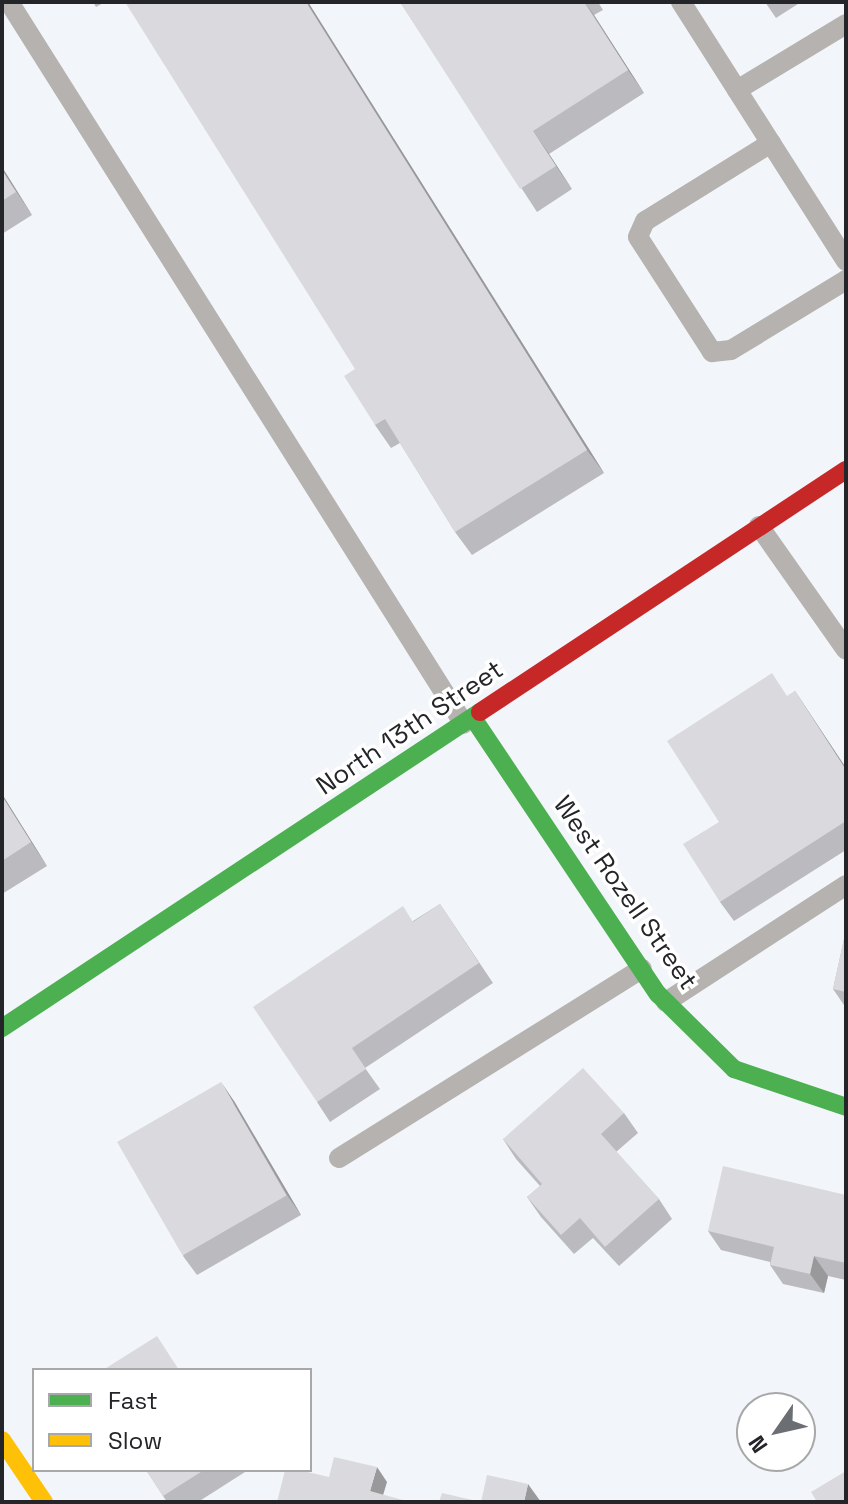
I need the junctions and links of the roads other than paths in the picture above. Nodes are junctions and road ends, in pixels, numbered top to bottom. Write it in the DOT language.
graph roads {
  1 [pos="9,2"];
  2 [pos="681,2"];
  3 [pos="846,24"];
  4 [pos="737,90"];
  5 [pos="771,143"];
  6 [pos="846,261"];
  7 [pos="846,280"];
  8 [pos="846,470"];
  9 [pos="759,526"];
  10 [pos="846,650"];
  11 [pos="469,721"];
  12 [pos="846,885"];
  13 [pos="642,969"];
  14 [pos="666,1002"];
  15 [pos="2,1028"];
  16 [pos="846,1107"];
  17 [pos="339,1158"];
  18 [pos="2,1440"];
  19 [pos="44,1502"];
  1 -- 11 [label="lane"];
  2 -- 4 [label="lane"];
  3 -- 4 [label="lane"];
  4 -- 5 [label="lane"];
  5 -- 6 [label="lane"];
  5 -- 7 [label="lane"];
  8 -- 9 [label="main road, North 13th Street"];
  9 -- 10 [label="lane"];
  9 -- 11 [label="main road, North 13th Street"];
  11 -- 13 [label="main road, West Rozell Street"];
  11 -- 15 [label="main road, North 13th Street"];
  12 -- 14 [label="lane"];
  13 -- 14 [label="main road, West Rozell Street"];
  13 -- 17 [label="lane"];
  14 -- 16 [label="main road, West Rozell Street"];
  18 -- 19 [label="main road"];
}
